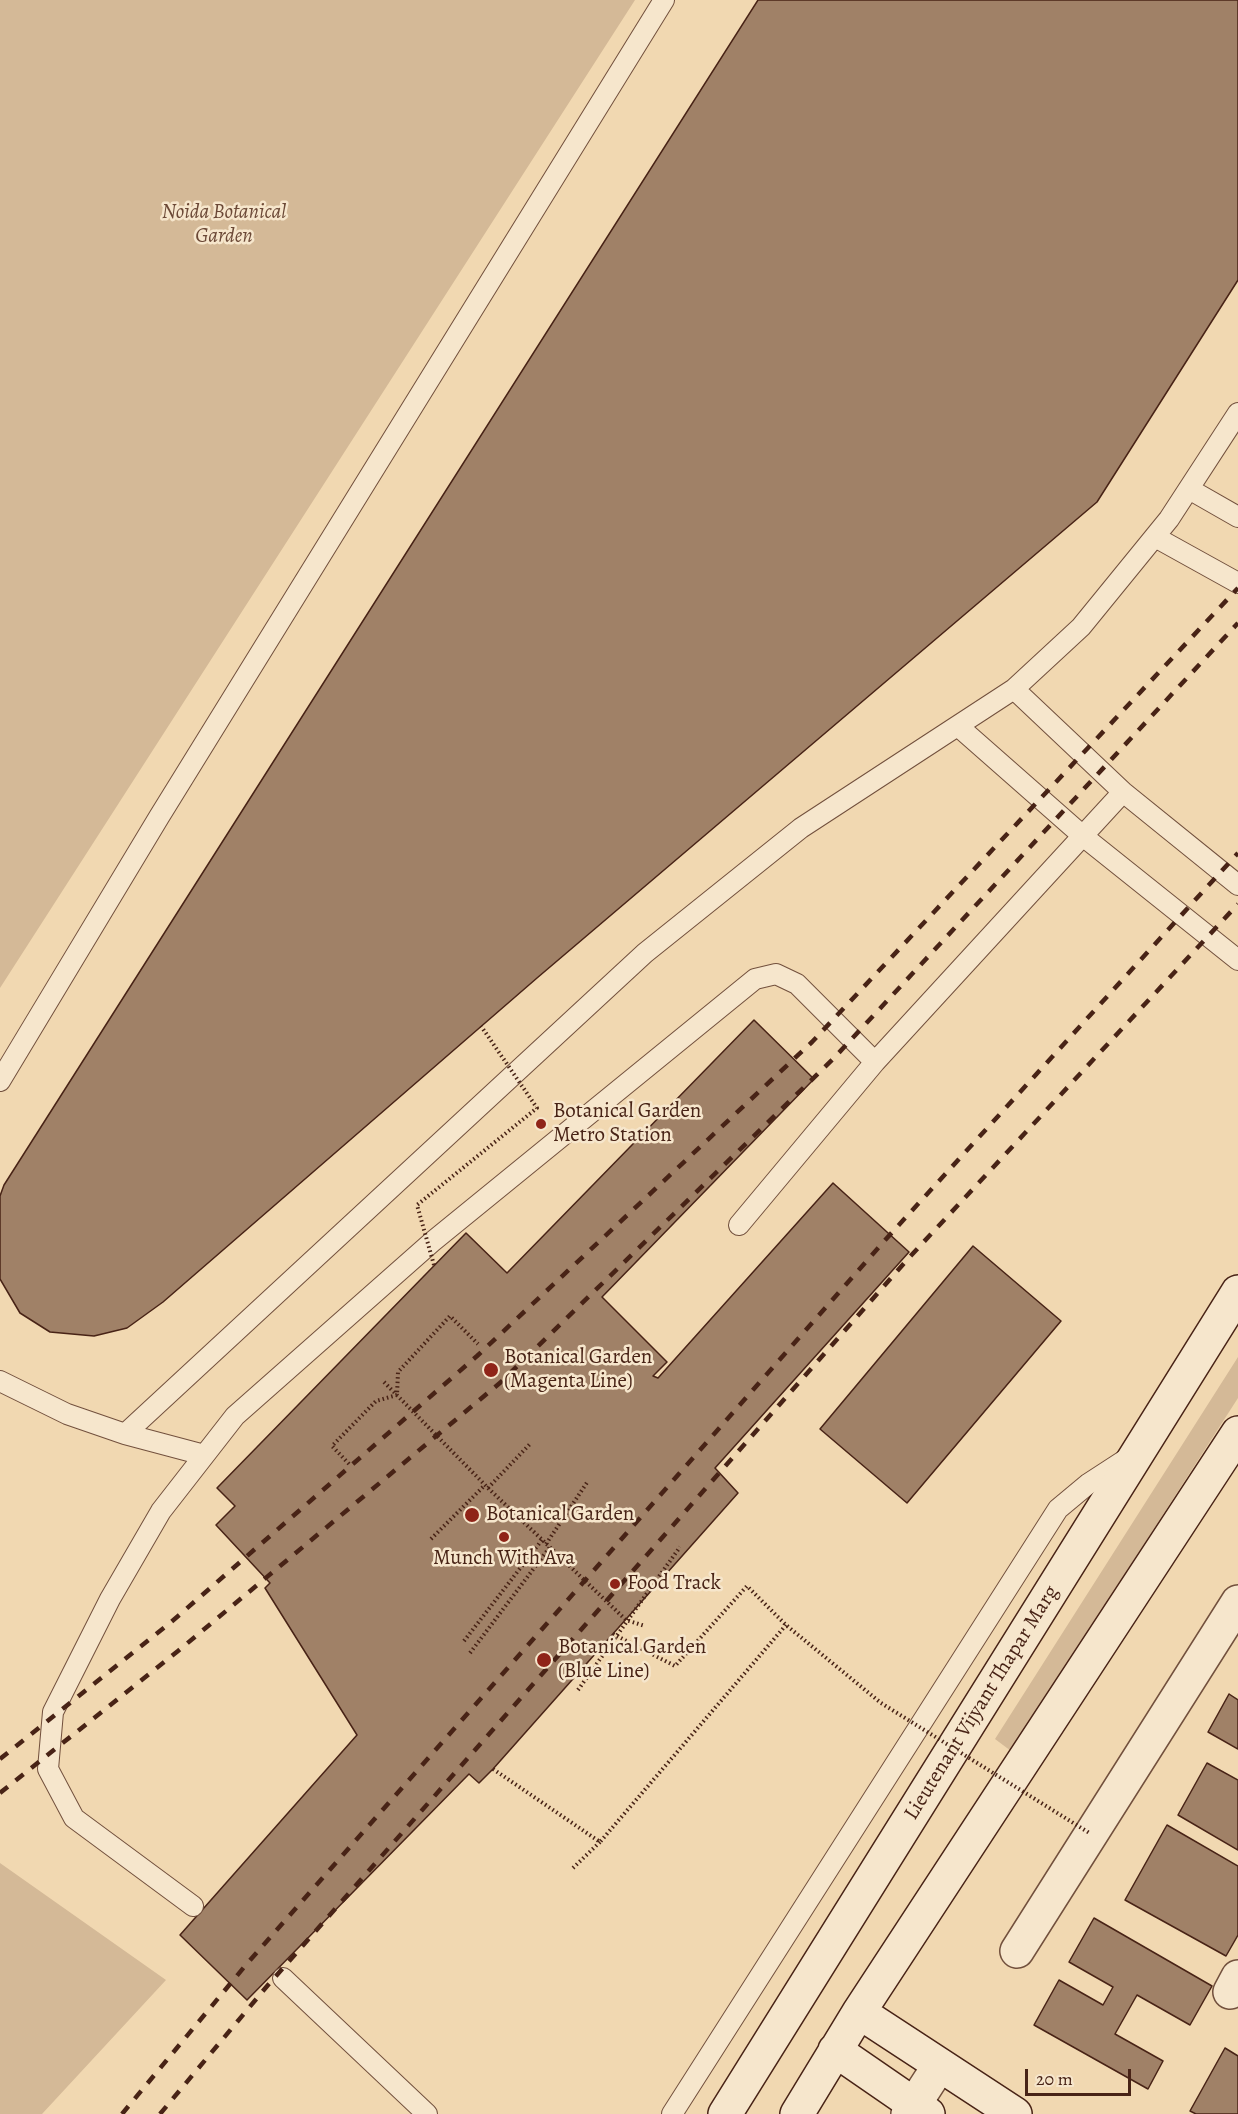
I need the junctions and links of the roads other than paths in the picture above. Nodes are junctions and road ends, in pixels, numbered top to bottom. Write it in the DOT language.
graph roads {
  1 [pos="664,0"];
  2 [pos="1238,413"];
  3 [pos="1189,489"];
  4 [pos="1238,518"];
  5 [pos="1155,537"];
  6 [pos="1238,583"];
  7 [pos="1014,689"];
  8 [pos="959,727"];
  9 [pos="1123,792"];
  10 [pos="1084,837"];
  11 [pos="1238,885"];
  12 [pos="1238,960"];
  13 [pos="875,1062"];
  14 [pos="0,1081"];
  15 [pos="739,1225"];
  16 [pos="1238,1292"];
  17 [pos="0,1381"];
  18 [pos="1238,1433"];
  19 [pos="125,1434"];
  20 [pos="1138,1452"];
  21 [pos="204,1455"];
  22 [pos="1238,1602"];
  23 [pos="193,1906"];
  24 [pos="1017,1951"];
  25 [pos="284,1978"];
  26 [pos="859,2012"];
  27 [pos="835,2050"];
  28 [pos="939,2066"];
  29 [pos="917,2111"];
  30 [pos="427,2114"];
  31 [pos="672,2114"];
  32 [pos="725,2114"];
  33 [pos="797,2114"];
  34 [pos="1015,2114"];
  1 -- 14 [label="lane"];
  2 -- 3 [label="lane"];
  3 -- 4 [label="lane"];
  3 -- 5 [label="lane"];
  5 -- 6 [label="lane"];
  5 -- 7 [label="lane"];
  7 -- 8 [label="lane"];
  7 -- 9 [label="lane"];
  8 -- 10 [label="lane"];
  8 -- 19 [label="lane"];
  9 -- 10 [label="lane"];
  9 -- 11 [label="lane"];
  10 -- 12 [label="lane"];
  10 -- 13 [label="lane"];
  13 -- 15 [label="lane"];
  13 -- 21 [label="lane"];
  16 -- 20 [label="main road, Lieutenant Vijyant Thapar Marg"];
  17 -- 19 [label="lane"];
  18 -- 26 [label="main road"];
  19 -- 21 [label="lane"];
  20 -- 31 [label="lane"];
  20 -- 32 [label="main road, Lieutenant Vijyant Thapar Marg"];
  21 -- 23 [label="lane"];
  22 -- 24 [label="main road"];
  25 -- 30 [label="lane"];
  26 -- 27 [label="main road"];
  26 -- 28 [label="main road"];
  27 -- 29 [label="main road"];
  27 -- 33 [label="main road"];
  28 -- 29 [label="main road"];
  28 -- 34 [label="main road"];
}
